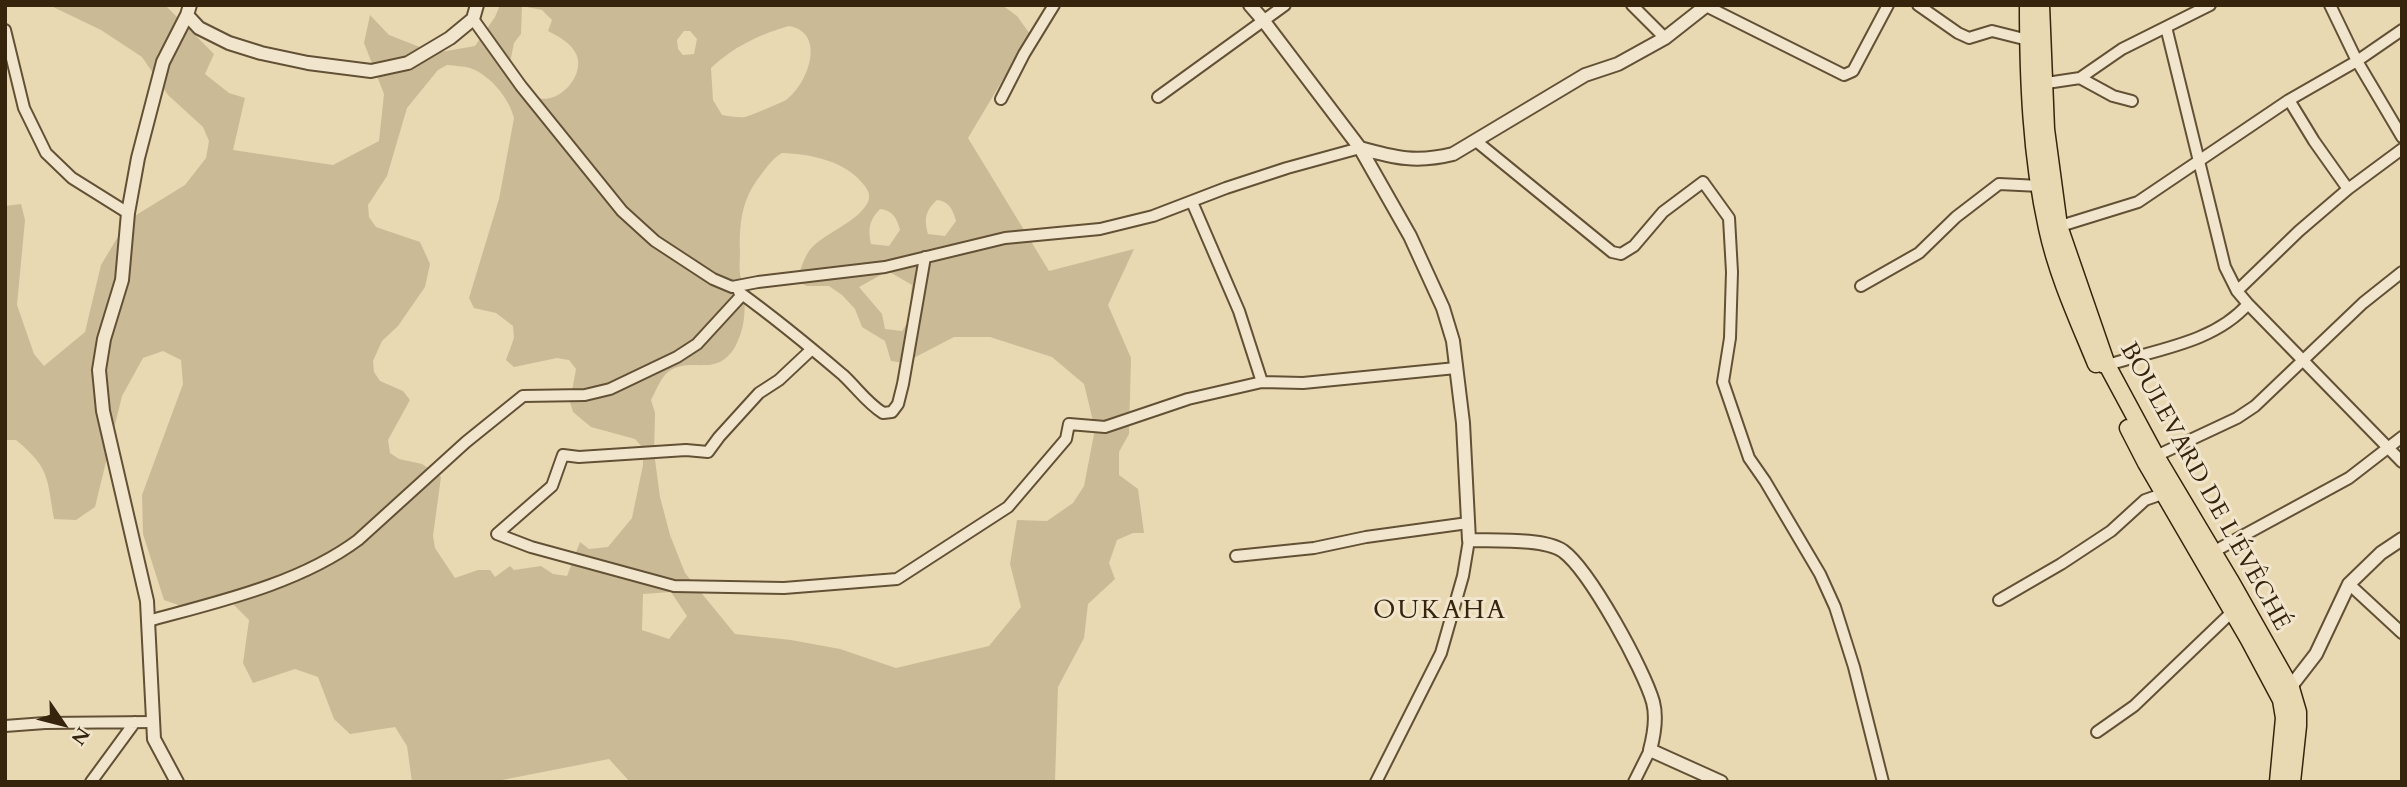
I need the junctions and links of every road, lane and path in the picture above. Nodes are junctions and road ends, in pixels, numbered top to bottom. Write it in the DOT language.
graph roads {
  1 [pos="477,5"];
  2 [pos="1054,5"];
  3 [pos="1250,5"];
  4 [pos="1285,5"];
  5 [pos="1632,5"];
  6 [pos="1707,5"];
  7 [pos="1888,5"];
  8 [pos="1918,5"];
  9 [pos="2028,5"];
  10 [pos="2040,5"];
  11 [pos="2210,5"];
  12 [pos="2330,5"];
  13 [pos="188,10"];
  14 [pos="473,19"];
  15 [pos="1263,20"];
  16 [pos="2166,27"];
  17 [pos="5,30"];
  18 [pos="2402,30"];
  19 [pos="1665,38"];
  20 [pos="2028,40"];
  21 [pos="2357,61"];
  22 [pos="2080,78"];
  23 [pos="2036,84"];
  24 [pos="1158,97"];
  25 [pos="1002,99"];
  26 [pos="2289,100"];
  27 [pos="2132,101"];
  28 [pos="2402,137"];
  29 [pos="1476,141"];
  30 [pos="1360,148"];
  31 [pos="2402,149"];
  32 [pos="2198,163"];
  33 [pos="2040,186"];
  34 [pos="2348,189"];
  35 [pos="1192,202"];
  36 [pos="128,213"];
  37 [pos="2053,228"];
  38 [pos="926,257"];
  39 [pos="2402,272"];
  40 [pos="1861,286"];
  41 [pos="732,287"];
  42 [pos="2237,291"];
  43 [pos="742,295"];
  44 [pos="2248,304"];
  45 [pos="812,349"];
  46 [pos="2303,361"];
  47 [pos="2103,366"];
  48 [pos="1456,368"];
  49 [pos="1262,383"];
  50 [pos="2402,437"];
  51 [pos="2389,449"];
  52 [pos="2156,456"];
  53 [pos="2402,462"];
  54 [pos="2165,493"];
  55 [pos="1468,523"];
  56 [pos="2402,539"];
  57 [pos="1469,540"];
  58 [pos="2213,552"];
  59 [pos="1236,556"];
  60 [pos="2349,584"];
  61 [pos="1999,600"];
  62 [pos="2232,612"];
  63 [pos="148,621"];
  64 [pos="2402,633"];
  65 [pos="2286,694"];
  66 [pos="135,722"];
  67 [pos="153,722"];
  68 [pos="5,726"];
  69 [pos="2097,732"];
  70 [pos="1650,750"];
  71 [pos="91,782"];
  72 [pos="177,782"];
  73 [pos="1376,782"];
  74 [pos="1634,782"];
  75 [pos="1721,782"];
  76 [pos="1883,782"];
  77 [pos="2278,782"];
  78 [pos="2292,782"];
  1 -- 14 [label="street"];
  2 -- 25 [label="street"];
  3 -- 15 [label="street"];
  4 -- 15 [label="street"];
  5 -- 19 [label="street"];
  6 -- 7 [label="street"];
  6 -- 19 [label="street"];
  8 -- 20 [label="street"];
  9 -- 20 [label="main road, BOULEVARD DE L'ÉVÊCHÉ"];
  10 -- 23 [label="main road, BOULEVARD DE L'ÉVÊCHÉ"];
  11 -- 16 [label="street"];
  12 -- 21 [label="street"];
  13 -- 14 [label="street"];
  13 -- 36 [label="street"];
  14 -- 41 [label="street"];
  15 -- 24 [label="street"];
  15 -- 30 [label="street"];
  16 -- 22 [label="street"];
  16 -- 32 [label="street"];
  17 -- 36 [label="street"];
  18 -- 21 [label="street"];
  19 -- 29 [label="street"];
  20 -- 23 [label="main road, BOULEVARD DE L'ÉVÊCHÉ"];
  21 -- 26 [label="street"];
  21 -- 28 [label="street"];
  22 -- 23 [label="street"];
  22 -- 27 [label="street"];
  23 -- 33 [label="main road, BOULEVARD DE L'ÉVÊCHÉ"];
  23 -- 37 [label="main road, BOULEVARD DE L'ÉVÊCHÉ"];
  26 -- 32 [label="street"];
  26 -- 34 [label="street"];
  29 -- 30 [label="street"];
  29 -- 76 [label="street"];
  30 -- 35 [label="street"];
  30 -- 48 [label="street"];
  31 -- 34 [label="street"];
  32 -- 37 [label="street"];
  32 -- 42 [label="street"];
  33 -- 37 [label="main road, BOULEVARD DE L'ÉVÊCHÉ"];
  33 -- 40 [label="street"];
  34 -- 42 [label="street"];
  35 -- 38 [label="street"];
  35 -- 49 [label="street"];
  36 -- 63 [label="street"];
  37 -- 47 [label="main road, BOULEVARD DE L'ÉVÊCHÉ"];
  38 -- 41 [label="street"];
  38 -- 45 [label="street"];
  39 -- 46 [label="street"];
  41 -- 43 [label="street"];
  42 -- 44 [label="street"];
  43 -- 45 [label="street"];
  43 -- 63 [label="street"];
  44 -- 46 [label="street"];
  44 -- 47 [label="street"];
  45 -- 49 [label="street"];
  46 -- 51 [label="street"];
  46 -- 52 [label="street"];
  47 -- 52 [label="main road, BOULEVARD DE L'ÉVÊCHÉ"];
  47 -- 54 [label="main road, BOULEVARD DE L'ÉVÊCHÉ"];
  48 -- 49 [label="street"];
  48 -- 55 [label="street"];
  50 -- 51 [label="street"];
  51 -- 53 [label="street"];
  51 -- 58 [label="street"];
  52 -- 58 [label="main road, BOULEVARD DE L'ÉVÊCHÉ"];
  54 -- 61 [label="street"];
  54 -- 62 [label="main road, BOULEVARD DE L'ÉVÊCHÉ"];
  55 -- 57 [label="street"];
  55 -- 59 [label="street"];
  56 -- 60 [label="street"];
  57 -- 70 [label="street"];
  57 -- 73 [label="street"];
  58 -- 65 [label="main road, BOULEVARD DE L'ÉVÊCHÉ"];
  60 -- 64 [label="street"];
  60 -- 65 [label="street"];
  62 -- 65 [label="main road, BOULEVARD DE L'ÉVÊCHÉ"];
  62 -- 69 [label="street"];
  63 -- 67 [label="street"];
  65 -- 77 [label="main road, BOULEVARD DE L'ÉVÊCHÉ"];
  65 -- 78 [label="main road, BOULEVARD DE L'ÉVÊCHÉ"];
  66 -- 67 [label="street"];
  66 -- 68 [label="street"];
  66 -- 71 [label="street"];
  67 -- 72 [label="street"];
  70 -- 74 [label="street"];
  70 -- 75 [label="street"];
}
